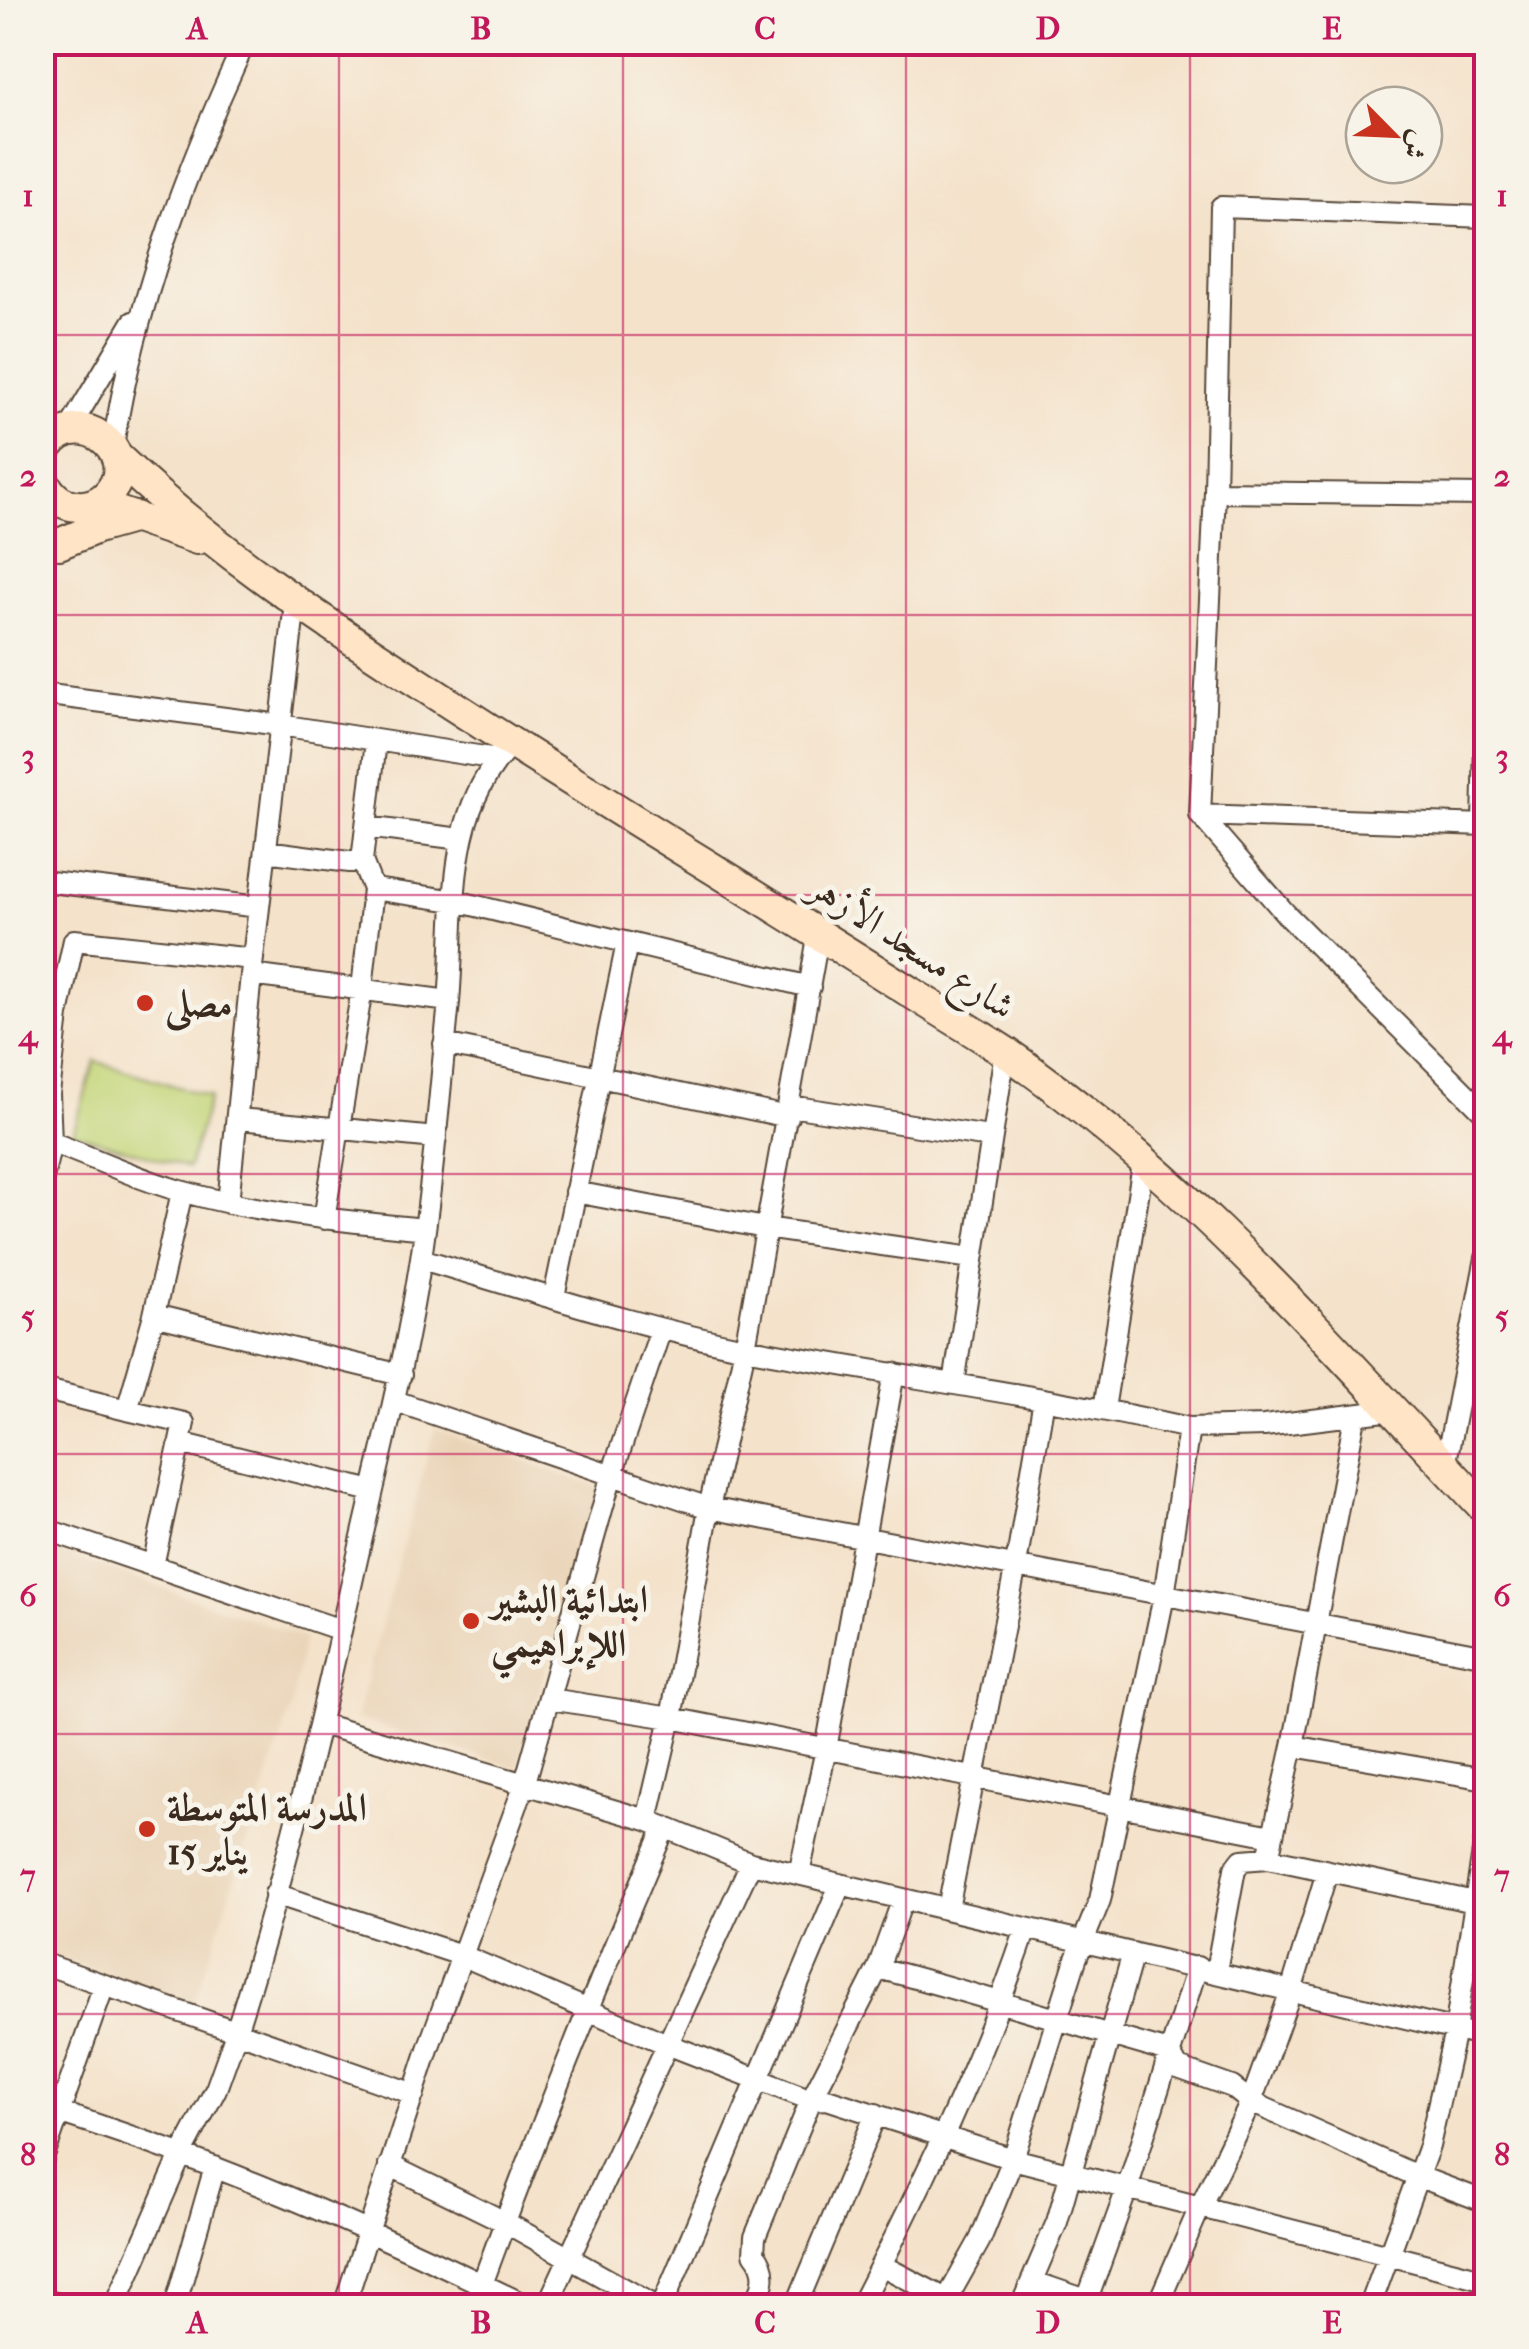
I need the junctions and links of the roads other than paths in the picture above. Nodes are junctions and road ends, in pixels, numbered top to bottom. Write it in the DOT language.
graph roads {
  1 [pos="245,42"];
  2 [pos="1486,216"];
  3 [pos="145,304"];
  4 [pos="59,428"];
  5 [pos="114,451"];
  6 [pos="43,477"];
  7 [pos="1214,492"];
  8 [pos="1486,495"];
  9 [pos="90,505"];
  10 [pos="136,517"];
  11 [pos="218,548"];
  12 [pos="51,557"];
  13 [pos="295,603"];
  14 [pos="42,678"];
  15 [pos="42,694"];
  16 [pos="78,697"];
  17 [pos="1486,704"];
  18 [pos="280,725"];
  19 [pos="376,741"];
  20 [pos="504,752"];
  21 [pos="1200,816"];
  22 [pos="1484,825"];
  23 [pos="366,827"];
  24 [pos="460,839"];
  25 [pos="266,851"];
  26 [pos="362,860"];
  27 [pos="42,881"];
  28 [pos="373,889"];
  29 [pos="456,902"];
  30 [pos="259,907"];
  31 [pos="819,932"];
  32 [pos="627,943"];
  33 [pos="252,967"];
  34 [pos="810,987"];
  35 [pos="362,989"];
  36 [pos="449,1000"];
  37 [pos="50,1012"];
  38 [pos="444,1044"];
  39 [pos="1005,1052"];
  40 [pos="599,1077"];
  41 [pos="789,1112"];
  42 [pos="1486,1114"];
  43 [pos="238,1118"];
  44 [pos="337,1128"];
  45 [pos="989,1137"];
  46 [pos="436,1138"];
  47 [pos="47,1140"];
  48 [pos="1144,1158"];
  49 [pos="42,1184"];
  50 [pos="182,1192"];
  51 [pos="576,1192"];
  52 [pos="228,1203"];
  53 [pos="324,1219"];
  54 [pos="765,1228"];
  55 [pos="425,1229"];
  56 [pos="421,1258"];
  57 [pos="972,1258"];
  58 [pos="1486,1258"];
  59 [pos="554,1298"];
  60 [pos="154,1315"];
  61 [pos="1479,1328"];
  62 [pos="662,1329"];
  63 [pos="745,1348"];
  64 [pos="894,1373"];
  65 [pos="400,1375"];
  66 [pos="954,1384"];
  67 [pos="42,1390"];
  68 [pos="1044,1400"];
  69 [pos="395,1402"];
  70 [pos="1104,1409"];
  71 [pos="128,1410"];
  72 [pos="1393,1410"];
  73 [pos="1356,1417"];
  74 [pos="1188,1428"];
  75 [pos="180,1442"];
  76 [pos="1445,1466"];
  77 [pos="612,1474"];
  78 [pos="372,1491"];
  79 [pos="710,1508"];
  80 [pos="1486,1510"];
  81 [pos="42,1528"];
  82 [pos="862,1538"];
  83 [pos="1016,1565"];
  84 [pos="152,1566"];
  85 [pos="1164,1596"];
  86 [pos="1316,1622"];
  87 [pos="341,1630"];
  88 [pos="1486,1656"];
  89 [pos="550,1699"];
  90 [pos="672,1718"];
  91 [pos="321,1724"];
  92 [pos="1293,1746"];
  93 [pos="826,1749"];
  94 [pos="974,1776"];
  95 [pos="1486,1779"];
  96 [pos="524,1786"];
  97 [pos="1122,1806"];
  98 [pos="656,1824"];
  99 [pos="1486,1832"];
  100 [pos="1272,1836"];
  101 [pos="1268,1858"];
  102 [pos="751,1862"];
  103 [pos="1327,1872"];
  104 [pos="799,1874"];
  105 [pos="840,1885"];
  106 [pos="275,1894"];
  107 [pos="903,1899"];
  108 [pos="1480,1903"];
  109 [pos="948,1909"];
  110 [pos="1026,1929"];
  111 [pos="1084,1942"];
  112 [pos="1133,1953"];
  113 [pos="461,1955"];
  114 [pos="42,1964"];
  115 [pos="878,1968"];
  116 [pos="1207,1969"];
  117 [pos="104,1985"];
  118 [pos="1291,1991"];
  119 [pos="1002,2000"];
  120 [pos="586,2008"];
  121 [pos="1056,2021"];
  122 [pos="236,2031"];
  123 [pos="1455,2031"];
  124 [pos="1109,2035"];
  125 [pos="1486,2037"];
  126 [pos="667,2044"];
  127 [pos="1170,2052"];
  128 [pos="758,2081"];
  129 [pos="414,2094"];
  130 [pos="811,2100"];
  131 [pos="1250,2102"];
  132 [pos="51,2109"];
  133 [pos="876,2114"];
  134 [pos="944,2138"];
  135 [pos="182,2153"];
  136 [pos="1013,2159"];
  137 [pos="42,2162"];
  138 [pos="389,2164"];
  139 [pos="215,2166"];
  140 [pos="1072,2174"];
  141 [pos="1417,2176"];
  142 [pos="1127,2189"];
  143 [pos="1486,2202"];
  144 [pos="1200,2207"];
  145 [pos="503,2221"];
  146 [pos="367,2230"];
  147 [pos="1390,2257"];
  148 [pos="570,2258"];
  149 [pos="883,2266"];
  150 [pos="1486,2280"];
  151 [pos="1034,2282"];
  152 [pos="482,2284"];
  153 [pos="42,2299"];
  154 [pos="946,2303"];
  155 [pos="1095,2304"];
  156 [pos="64,2306"];
  157 [pos="115,2306"];
  158 [pos="175,2306"];
  159 [pos="344,2306"];
  160 [pos="474,2306"];
  161 [pos="527,2306"];
  162 [pos="547,2306"];
  163 [pos="658,2306"];
  164 [pos="754,2306"];
  165 [pos="796,2306"];
  166 [pos="860,2306"];
  167 [pos="1021,2306"];
  168 [pos="1157,2306"];
  169 [pos="1370,2306"];
  1 -- 3 [label="street"];
  2 -- 7 [label="street"];
  3 -- 4 [label="street"];
  3 -- 5 [label="street"];
  4 -- 5 [label="street"];
  4 -- 6 [label="street"];
  5 -- 9 [label="street"];
  5 -- 11 [label="street, شارع مسجد الأزهر"];
  6 -- 9 [label="street"];
  7 -- 8 [label="street"];
  7 -- 21 [label="street"];
  9 -- 10 [label="street, شارع مسجد الأزهر"];
  9 -- 12 [label="street"];
  10 -- 11 [label="street, شارع مسجد الأزهر"];
  10 -- 12 [label="street"];
  11 -- 13 [label="street, شارع مسجد الأزهر"];
  13 -- 18 [label="street"];
  13 -- 20 [label="street, شارع مسجد الأزهر"];
  14 -- 16 [label="street"];
  15 -- 16 [label="street"];
  16 -- 18 [label="street"];
  17 -- 22 [label="street"];
  18 -- 19 [label="street"];
  18 -- 25 [label="street"];
  19 -- 20 [label="street"];
  19 -- 23 [label="street"];
  20 -- 24 [label="street"];
  20 -- 31 [label="street, شارع مسجد الأزهر"];
  21 -- 22 [label="street"];
  21 -- 42 [label="street"];
  23 -- 24 [label="street"];
  23 -- 26 [label="street"];
  24 -- 29 [label="street"];
  25 -- 26 [label="street"];
  25 -- 30 [label="street"];
  26 -- 28 [label="street"];
  27 -- 30 [label="street"];
  28 -- 29 [label="street"];
  28 -- 35 [label="street"];
  29 -- 32 [label="street"];
  29 -- 36 [label="street"];
  30 -- 33 [label="street"];
  31 -- 34 [label="street"];
  31 -- 39 [label="street, شارع مسجد الأزهر"];
  32 -- 34 [label="street"];
  32 -- 40 [label="street"];
  33 -- 35 [label="street"];
  33 -- 37 [label="street"];
  33 -- 43 [label="street"];
  34 -- 41 [label="street"];
  35 -- 36 [label="street"];
  35 -- 44 [label="street"];
  36 -- 38 [label="street"];
  37 -- 47 [label="street"];
  38 -- 40 [label="street"];
  38 -- 46 [label="street"];
  39 -- 45 [label="street"];
  39 -- 48 [label="street, شارع مسجد الأزهر"];
  40 -- 41 [label="street"];
  40 -- 51 [label="street"];
  41 -- 45 [label="street"];
  41 -- 54 [label="street"];
  43 -- 44 [label="street"];
  43 -- 52 [label="street"];
  44 -- 46 [label="street"];
  44 -- 53 [label="street"];
  45 -- 57 [label="street"];
  46 -- 55 [label="street"];
  47 -- 49 [label="street"];
  47 -- 50 [label="street"];
  48 -- 70 [label="street"];
  48 -- 72 [label="street, شارع مسجد الأزهر"];
  50 -- 52 [label="street"];
  50 -- 60 [label="street"];
  51 -- 54 [label="street"];
  51 -- 59 [label="street"];
  52 -- 53 [label="street"];
  53 -- 55 [label="street"];
  54 -- 57 [label="street"];
  54 -- 63 [label="street"];
  55 -- 56 [label="street"];
  56 -- 59 [label="street"];
  56 -- 65 [label="street"];
  57 -- 66 [label="street"];
  58 -- 61 [label="street"];
  59 -- 62 [label="street"];
  60 -- 65 [label="street"];
  60 -- 71 [label="street"];
  61 -- 76 [label="street"];
  62 -- 63 [label="street"];
  62 -- 77 [label="street"];
  63 -- 64 [label="street"];
  63 -- 79 [label="street"];
  64 -- 66 [label="street"];
  64 -- 82 [label="street"];
  65 -- 69 [label="street"];
  66 -- 68 [label="street"];
  67 -- 71 [label="street"];
  68 -- 70 [label="street"];
  68 -- 83 [label="street"];
  69 -- 77 [label="street"];
  69 -- 78 [label="street"];
  70 -- 74 [label="street"];
  71 -- 75 [label="street"];
  72 -- 73 [label="street"];
  72 -- 76 [label="street, شارع مسجد الأزهر"];
  73 -- 74 [label="street"];
  73 -- 86 [label="street"];
  74 -- 85 [label="street"];
  75 -- 78 [label="street"];
  75 -- 84 [label="street"];
  76 -- 80 [label="street, شارع مسجد الأزهر"];
  77 -- 79 [label="street"];
  77 -- 89 [label="street"];
  78 -- 87 [label="street"];
  79 -- 82 [label="street"];
  79 -- 90 [label="street"];
  81 -- 84 [label="street"];
  82 -- 83 [label="street"];
  82 -- 93 [label="street"];
  83 -- 85 [label="street"];
  83 -- 94 [label="street"];
  84 -- 87 [label="street"];
  85 -- 86 [label="street"];
  85 -- 97 [label="street"];
  86 -- 88 [label="street"];
  86 -- 92 [label="street"];
  87 -- 91 [label="street"];
  89 -- 90 [label="street"];
  89 -- 96 [label="street"];
  90 -- 93 [label="street"];
  90 -- 98 [label="street"];
  91 -- 96 [label="street"];
  91 -- 106 [label="street"];
  92 -- 95 [label="street"];
  92 -- 100 [label="street"];
  93 -- 94 [label="street"];
  93 -- 104 [label="street"];
  94 -- 97 [label="street"];
  94 -- 109 [label="street"];
  96 -- 98 [label="street"];
  96 -- 113 [label="street"];
  97 -- 100 [label="street"];
  97 -- 111 [label="street"];
  98 -- 102 [label="street"];
  98 -- 120 [label="street"];
  99 -- 108 [label="street"];
  100 -- 101 [label="street"];
  101 -- 103 [label="street"];
  101 -- 116 [label="street"];
  102 -- 104 [label="street"];
  102 -- 126 [label="street"];
  103 -- 108 [label="street"];
  103 -- 118 [label="street"];
  104 -- 105 [label="street"];
  105 -- 107 [label="street"];
  105 -- 128 [label="street"];
  106 -- 113 [label="street"];
  106 -- 122 [label="street"];
  107 -- 109 [label="street"];
  107 -- 115 [label="street"];
  108 -- 123 [label="street"];
  109 -- 110 [label="street"];
  110 -- 111 [label="street"];
  110 -- 119 [label="street"];
  111 -- 112 [label="street"];
  111 -- 121 [label="street"];
  112 -- 116 [label="street"];
  112 -- 124 [label="street"];
  113 -- 120 [label="street"];
  113 -- 129 [label="street"];
  114 -- 117 [label="street"];
  115 -- 119 [label="street"];
  115 -- 130 [label="street"];
  116 -- 118 [label="street"];
  116 -- 127 [label="street"];
  117 -- 122 [label="street"];
  117 -- 132 [label="street"];
  118 -- 123 [label="street"];
  118 -- 131 [label="street"];
  119 -- 121 [label="street"];
  119 -- 134 [label="street"];
  120 -- 126 [label="street"];
  120 -- 145 [label="street"];
  121 -- 124 [label="street"];
  121 -- 136 [label="street"];
  122 -- 129 [label="street"];
  122 -- 135 [label="street"];
  123 -- 125 [label="street"];
  123 -- 141 [label="street"];
  124 -- 127 [label="street"];
  124 -- 140 [label="street"];
  126 -- 128 [label="street"];
  126 -- 148 [label="street"];
  127 -- 131 [label="street"];
  127 -- 142 [label="street"];
  128 -- 130 [label="street"];
  128 -- 163 [label="street"];
  129 -- 138 [label="street"];
  130 -- 133 [label="street"];
  130 -- 164 [label="street"];
  131 -- 141 [label="street"];
  131 -- 144 [label="street"];
  132 -- 135 [label="street"];
  132 -- 137 [label="street"];
  133 -- 134 [label="street"];
  133 -- 165 [label="street"];
  134 -- 136 [label="street"];
  134 -- 149 [label="street"];
  135 -- 139 [label="street"];
  135 -- 157 [label="street"];
  136 -- 140 [label="street"];
  136 -- 154 [label="street"];
  138 -- 145 [label="street"];
  138 -- 146 [label="street"];
  139 -- 146 [label="street"];
  139 -- 158 [label="street"];
  140 -- 142 [label="street"];
  140 -- 151 [label="street"];
  141 -- 143 [label="street"];
  141 -- 147 [label="street"];
  142 -- 144 [label="street"];
  142 -- 155 [label="street"];
  144 -- 147 [label="street"];
  144 -- 168 [label="street"];
  145 -- 148 [label="street"];
  145 -- 152 [label="street"];
  146 -- 152 [label="street"];
  146 -- 159 [label="street"];
  147 -- 150 [label="street"];
  147 -- 169 [label="street"];
  148 -- 162 [label="street"];
  148 -- 163 [label="street"];
  149 -- 154 [label="street"];
  149 -- 166 [label="street"];
  151 -- 155 [label="street"];
  151 -- 167 [label="street"];
  152 -- 160 [label="street"];
  152 -- 161 [label="street"];
  153 -- 156 [label="street"];
}
